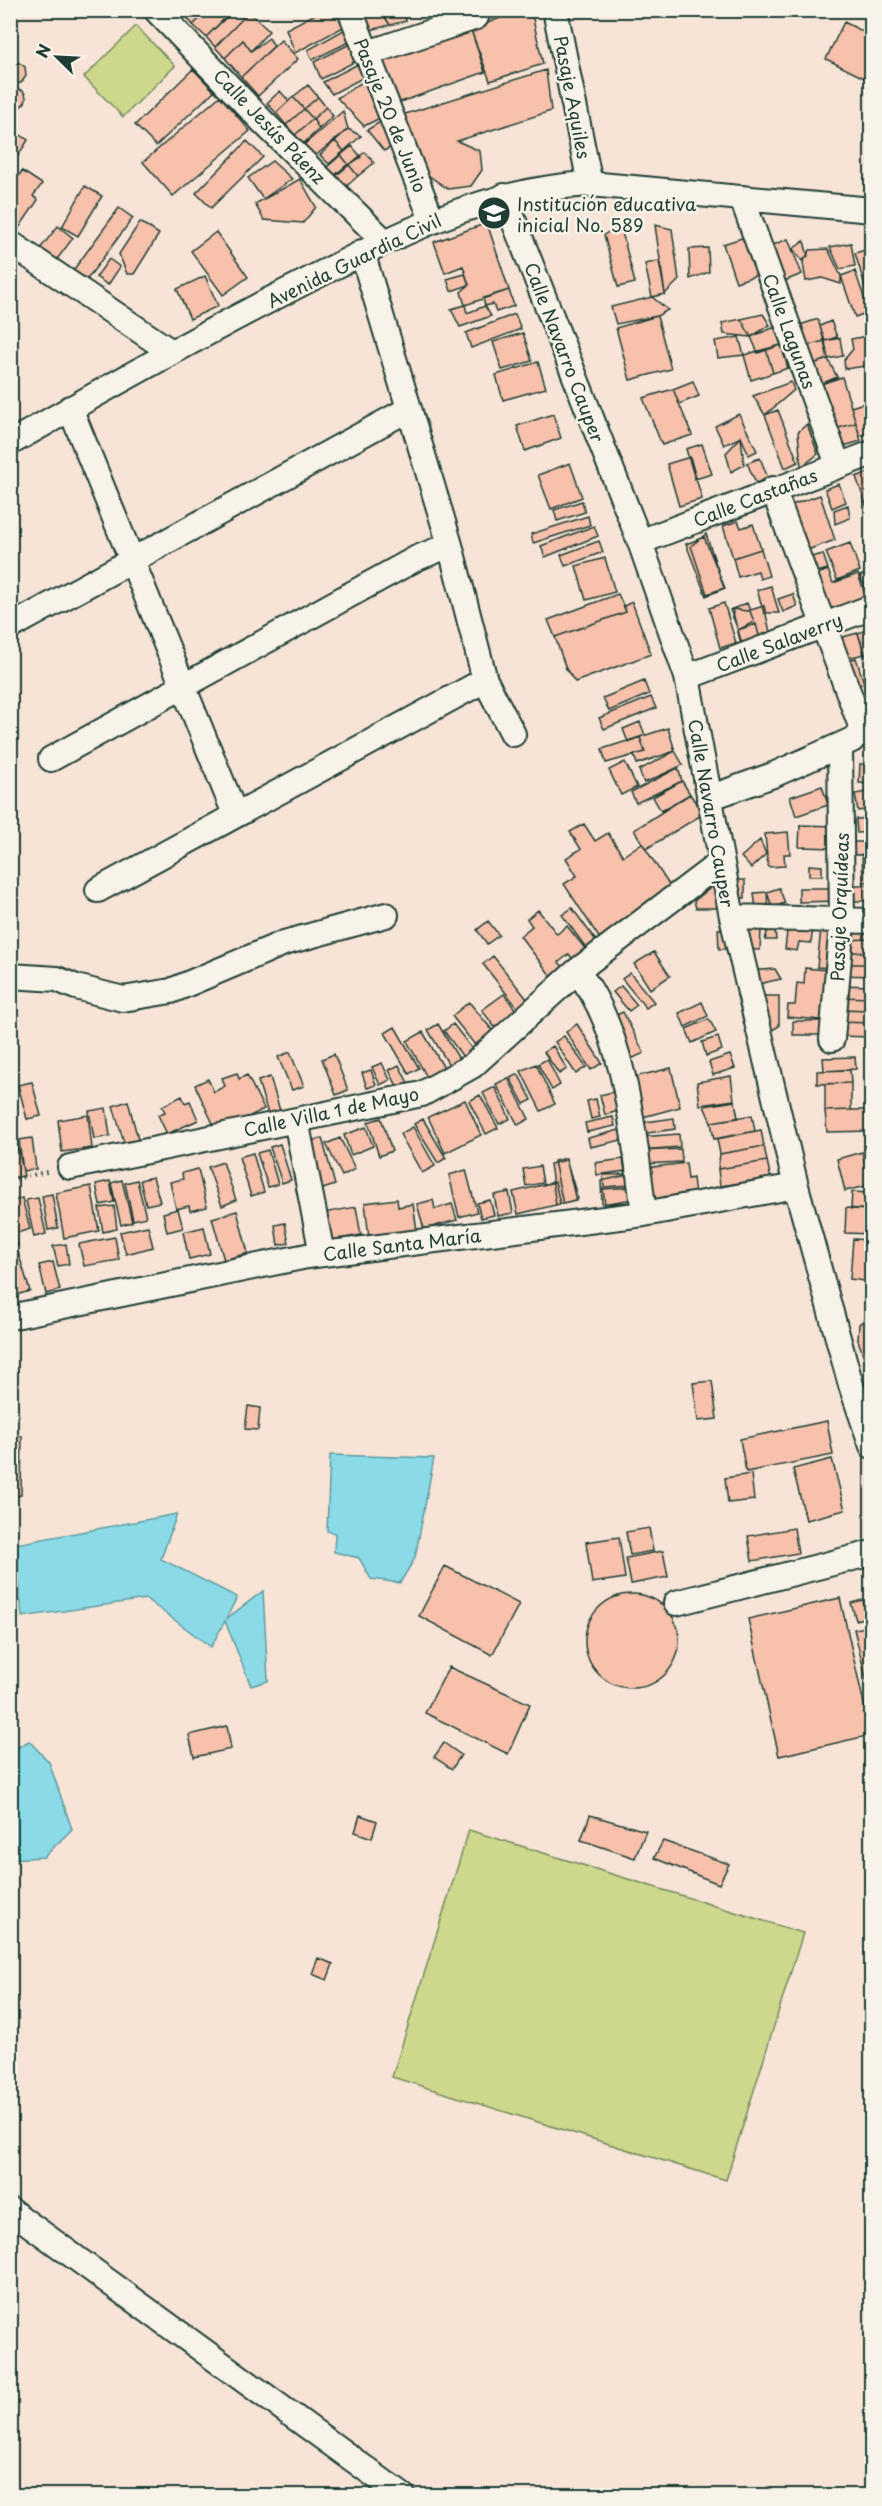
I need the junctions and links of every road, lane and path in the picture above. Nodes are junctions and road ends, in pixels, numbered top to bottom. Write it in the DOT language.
graph roads {
  1 [pos="156,10"];
  2 [pos="350,10"];
  3 [pos="555,10"];
  4 [pos="475,14"];
  5 [pos="365,54"];
  6 [pos="590,184"];
  7 [pos="504,196"];
  8 [pos="742,198"];
  9 [pos="872,210"];
  10 [pos="432,220"];
  11 [pos="384,241"];
  12 [pos="10,243"];
  13 [pos="363,252"];
  14 [pos="170,351"];
  15 [pos="70,408"];
  16 [pos="407,410"];
  17 [pos="10,443"];
  18 [pos="872,453"];
  19 [pos="838,465"];
  20 [pos="773,489"];
  21 [pos="640,542"];
  22 [pos="450,545"];
  23 [pos="132,561"];
  24 [pos="872,607"];
  25 [pos="823,626"];
  26 [pos="10,627"];
  27 [pos="687,677"];
  28 [pos="485,680"];
  29 [pos="183,688"];
  30 [pos="868,733"];
  31 [pos="513,734"];
  32 [pos="51,759"];
  33 [pos="841,759"];
  34 [pos="709,798"];
  35 [pos="235,814"];
  36 [pos="721,862"];
  37 [pos="98,890"];
  38 [pos="386,915"];
  39 [pos="732,917"];
  40 [pos="872,921"];
  41 [pos="842,922"];
  42 [pos="10,976"];
  43 [pos="586,982"];
  44 [pos="832,1039"];
  45 [pos="296,1120"];
  46 [pos="70,1167"];
  47 [pos="10,1180"];
  48 [pos="796,1186"];
  49 [pos="644,1214"];
  50 [pos="322,1254"];
  51 [pos="10,1317"];
  52 [pos="861,1385"];
  53 [pos="872,1446"];
  54 [pos="872,1552"];
  55 [pos="676,1603"];
  56 [pos="10,2210"];
  57 [pos="397,2492"];
  1 -- 11 [label="street, Calle Jesús Páenz"];
  2 -- 5 [label="street, Pasaje 20 de Junio"];
  3 -- 6 [label="street, Pasaje Aquiles"];
  4 -- 5 [label="street"];
  5 -- 10 [label="street, Pasaje 20 de Junio"];
  6 -- 7 [label="street, Avenida Guardia Civil"];
  6 -- 8 [label="street, Avenida Guardia Civil"];
  7 -- 10 [label="street, Avenida Guardia Civil"];
  7 -- 21 [label="street, Calle Navarro Cauper"];
  8 -- 9 [label="street, Avenida Guardia Civil"];
  8 -- 19 [label="street, Calle Lagunas"];
  10 -- 11 [label="street, Avenida Guardia Civil"];
  11 -- 13 [label="street, Avenida Guardia Civil"];
  12 -- 14 [label="street"];
  13 -- 14 [label="street, Avenida Guardia Civil"];
  13 -- 16 [label="street"];
  14 -- 15 [label="street, Avenida Guardia Civil"];
  15 -- 17 [label="street, Avenida Guardia Civil"];
  15 -- 23 [label="street"];
  16 -- 22 [label="street"];
  16 -- 23 [label="street"];
  18 -- 19 [label="street, Calle Castañas"];
  19 -- 20 [label="street, Calle Castañas"];
  20 -- 21 [label="street, Calle Castañas"];
  20 -- 25 [label="street"];
  21 -- 27 [label="street, Calle Navarro Cauper"];
  22 -- 28 [label="street"];
  22 -- 29 [label="street"];
  23 -- 26 [label="street"];
  23 -- 29 [label="street"];
  24 -- 25 [label="street, Calle Salaverry"];
  25 -- 27 [label="street, Calle Salaverry"];
  25 -- 30 [label="street"];
  27 -- 34 [label="street, Calle Navarro Cauper"];
  28 -- 31 [label="street"];
  28 -- 35 [label="street"];
  29 -- 32 [label="street"];
  29 -- 35 [label="street"];
  30 -- 33 [label="street"];
  33 -- 34 [label="street"];
  33 -- 41 [label="street, Pasaje Orquídeas"];
  34 -- 36 [label="street, Calle Navarro Cauper"];
  35 -- 37 [label="street"];
  36 -- 39 [label="street, Calle Navarro Cauper"];
  36 -- 43 [label="street, Calle Villa 1 de Mayo"];
  38 -- 42 [label="street"];
  39 -- 41 [label="street"];
  39 -- 48 [label="street, Calle Navarro Cauper"];
  40 -- 41 [label="street"];
  41 -- 44 [label="street, Pasaje Orquídeas"];
  43 -- 45 [label="street, Calle Villa 1 de Mayo"];
  43 -- 49 [label="street"];
  45 -- 46 [label="street, Calle Villa 1 de Mayo"];
  45 -- 50 [label="street"];
  46 -- 47 [label="path"];
  48 -- 49 [label="street, Calle Santa María"];
  48 -- 52 [label="street, Calle Navarro Cauper"];
  49 -- 50 [label="street, Calle Santa María"];
  50 -- 51 [label="street, Calle Santa María"];
  52 -- 53 [label="street, Calle Navarro Cauper"];
  54 -- 55 [label="street"];
  56 -- 57 [label="street"];
}
